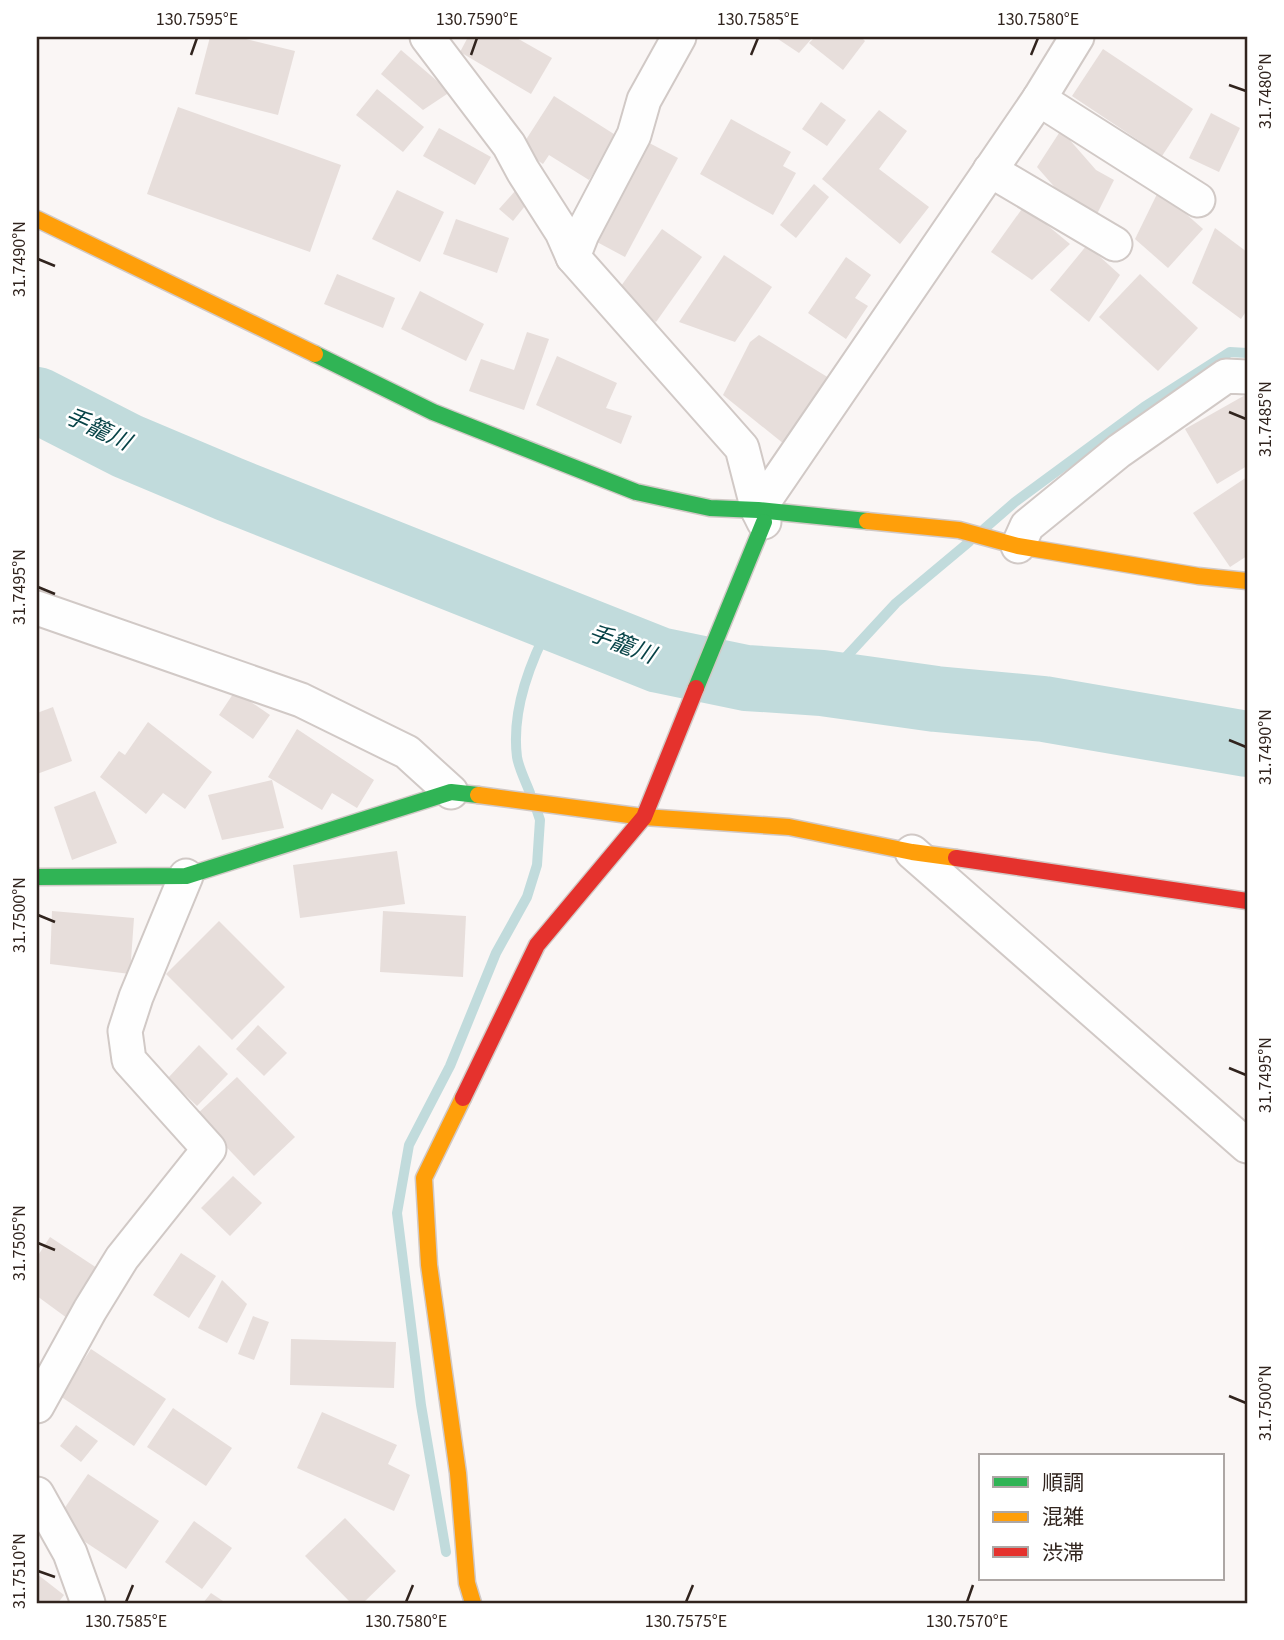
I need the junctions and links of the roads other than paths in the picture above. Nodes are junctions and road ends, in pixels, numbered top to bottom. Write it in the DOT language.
graph roads {
  1 [pos="427,37"];
  2 [pos="679,37"];
  3 [pos="1077,37"];
  4 [pos="1039,99"];
  5 [pos="990,170"];
  6 [pos="1198,200"];
  7 [pos="37,219"];
  8 [pos="1115,244"];
  9 [pos="573,257"];
  10 [pos="1247,377"];
  11 [pos="761,516"];
  12 [pos="1007,543"];
  13 [pos="1247,581"];
  14 [pos="37,608"];
  15 [pos="451,792"];
  16 [pos="644,817"];
  17 [pos="912,852"];
  18 [pos="186,876"];
  19 [pos="37,877"];
  20 [pos="1247,901"];
  21 [pos="1247,1146"];
  22 [pos="37,1406"];
  23 [pos="37,1494"];
  24 [pos="88,1603"];
  25 [pos="473,1603"];
  1 -- 9 [label="street"];
  2 -- 9 [label="street"];
  3 -- 4 [label="street"];
  4 -- 5 [label="street"];
  4 -- 6 [label="street"];
  5 -- 8 [label="street"];
  5 -- 11 [label="street"];
  7 -- 11 [label="street"];
  9 -- 11 [label="street"];
  10 -- 12 [label="street"];
  11 -- 12 [label="street"];
  11 -- 16 [label="street"];
  12 -- 13 [label="street"];
  14 -- 15 [label="street"];
  15 -- 16 [label="street"];
  15 -- 18 [label="street"];
  16 -- 17 [label="street"];
  16 -- 25 [label="street"];
  17 -- 20 [label="street"];
  17 -- 21 [label="street"];
  18 -- 19 [label="street"];
  18 -- 22 [label="street"];
  23 -- 24 [label="street"];
}
